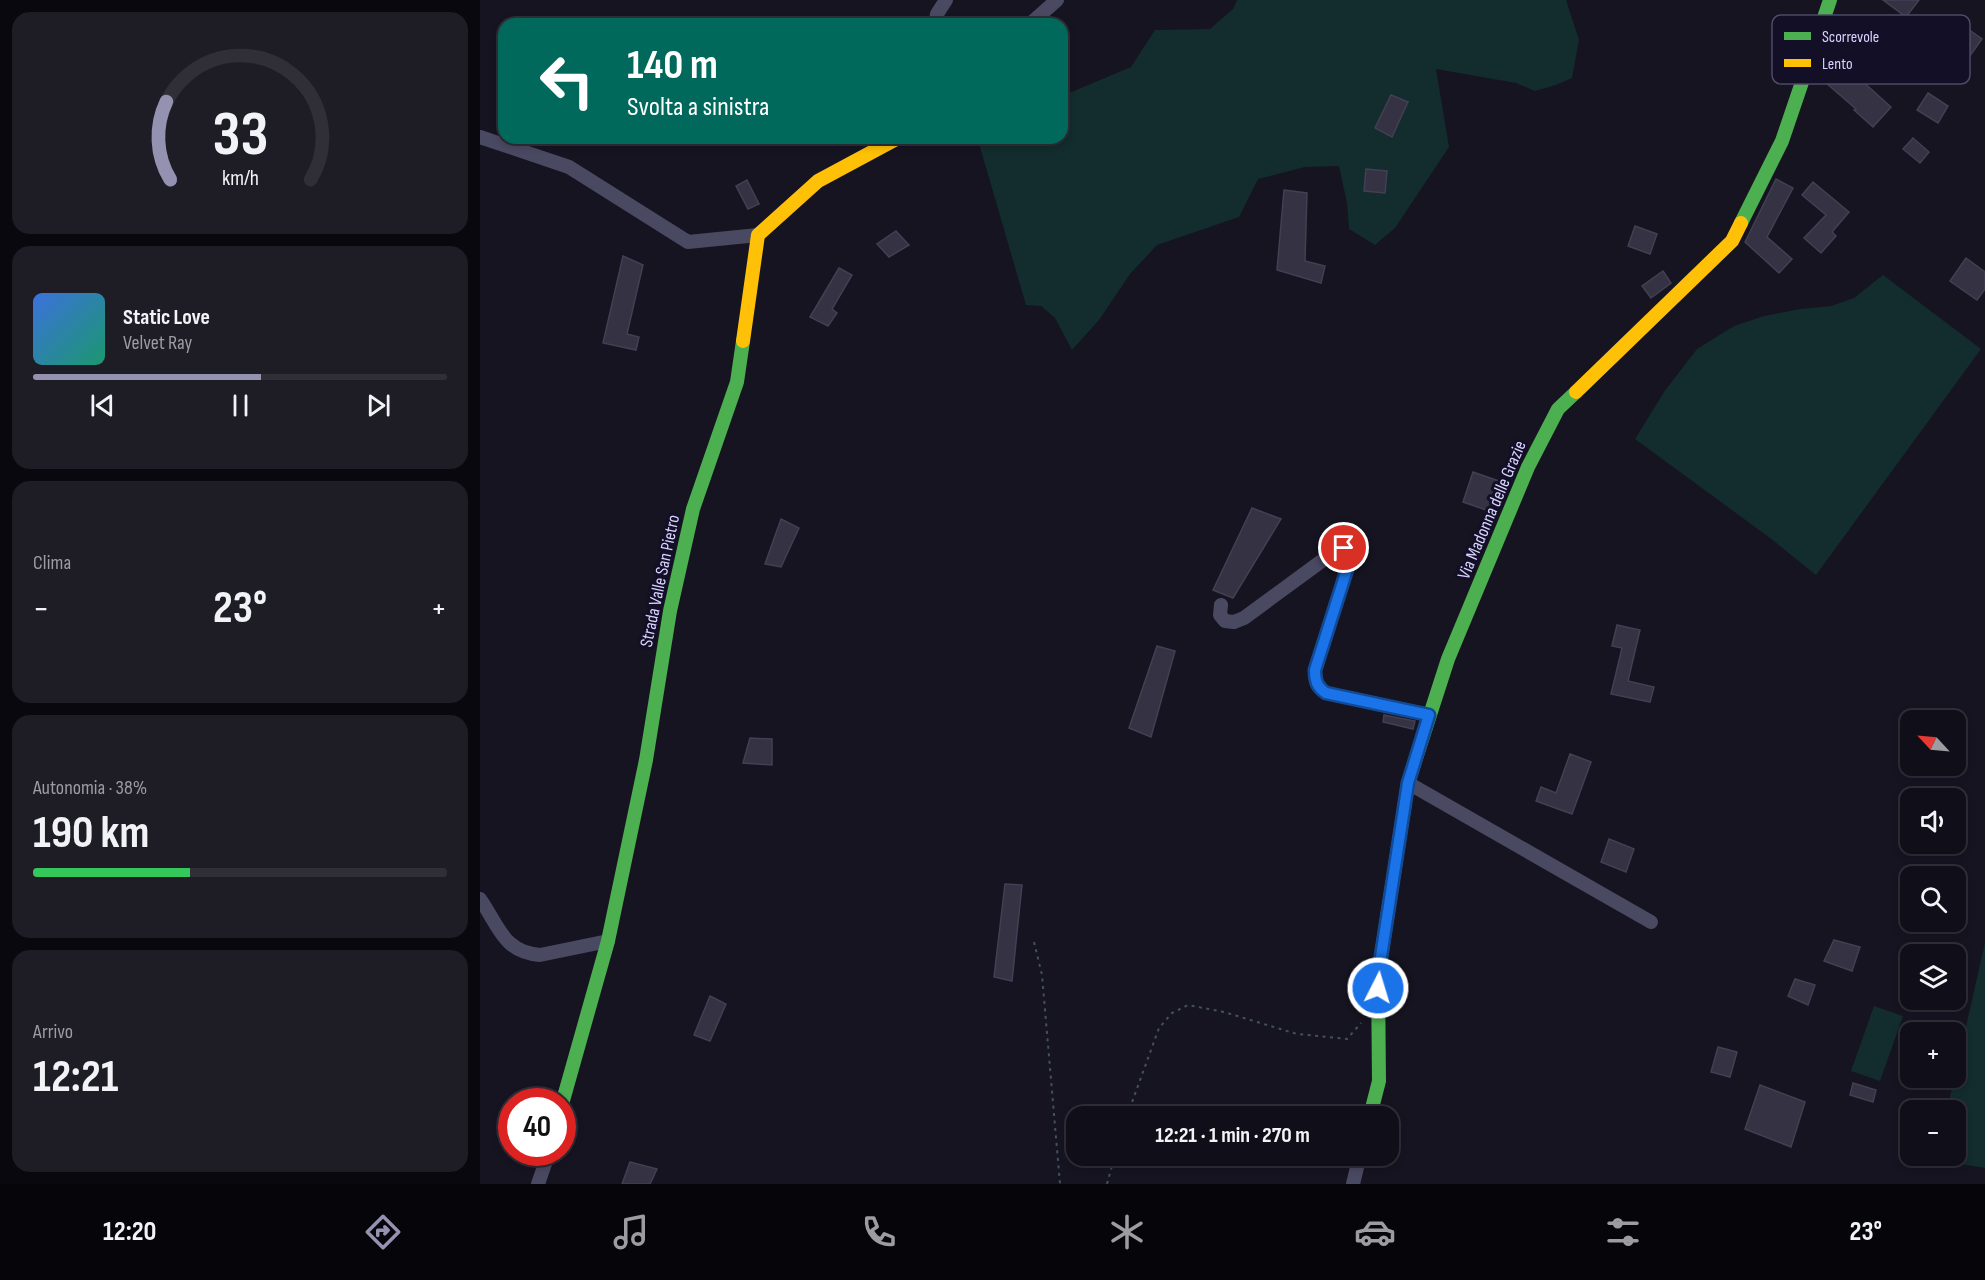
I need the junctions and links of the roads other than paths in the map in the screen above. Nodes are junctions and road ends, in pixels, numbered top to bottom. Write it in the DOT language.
graph roads {
  1 [pos="946,0"];
  2 [pos="1057,0"];
  3 [pos="1830,0"];
  4 [pos="1825,15"];
  5 [pos="937,18"];
  6 [pos="1037,18"];
  7 [pos="1801,84"];
  8 [pos="480,137"];
  9 [pos="498,143"];
  10 [pos="501,144"];
  11 [pos="887,144"];
  12 [pos="758,236"];
  13 [pos="1221,605"];
  14 [pos="1429,715"];
  15 [pos="1408,783"];
  16 [pos="480,899"];
  17 [pos="1651,922"];
  18 [pos="608,941"];
  19 [pos="567,1088"];
  20 [pos="1373,1106"];
  21 [pos="544,1166"];
  22 [pos="1357,1166"];
  23 [pos="538,1184"];
  24 [pos="1353,1184"];
  1 -- 5 [label="street"];
  2 -- 6 [label="street"];
  3 -- 4 [label="street, Via Madonna delle Grazie"];
  7 -- 14 [label="street, Via Madonna delle Grazie"];
  8 -- 9 [label="street"];
  10 -- 12 [label="street"];
  11 -- 12 [label="street"];
  12 -- 18 [label="street, Strada Valle San Pietro"];
  13 -- 14 [label="street"];
  14 -- 15 [label="street, Via Madonna delle Grazie"];
  15 -- 17 [label="street"];
  15 -- 20 [label="street, Via Madonna delle Grazie"];
  16 -- 18 [label="street"];
  18 -- 19 [label="street, Strada Valle San Pietro"];
  21 -- 23 [label="street"];
  22 -- 24 [label="street"];
}
